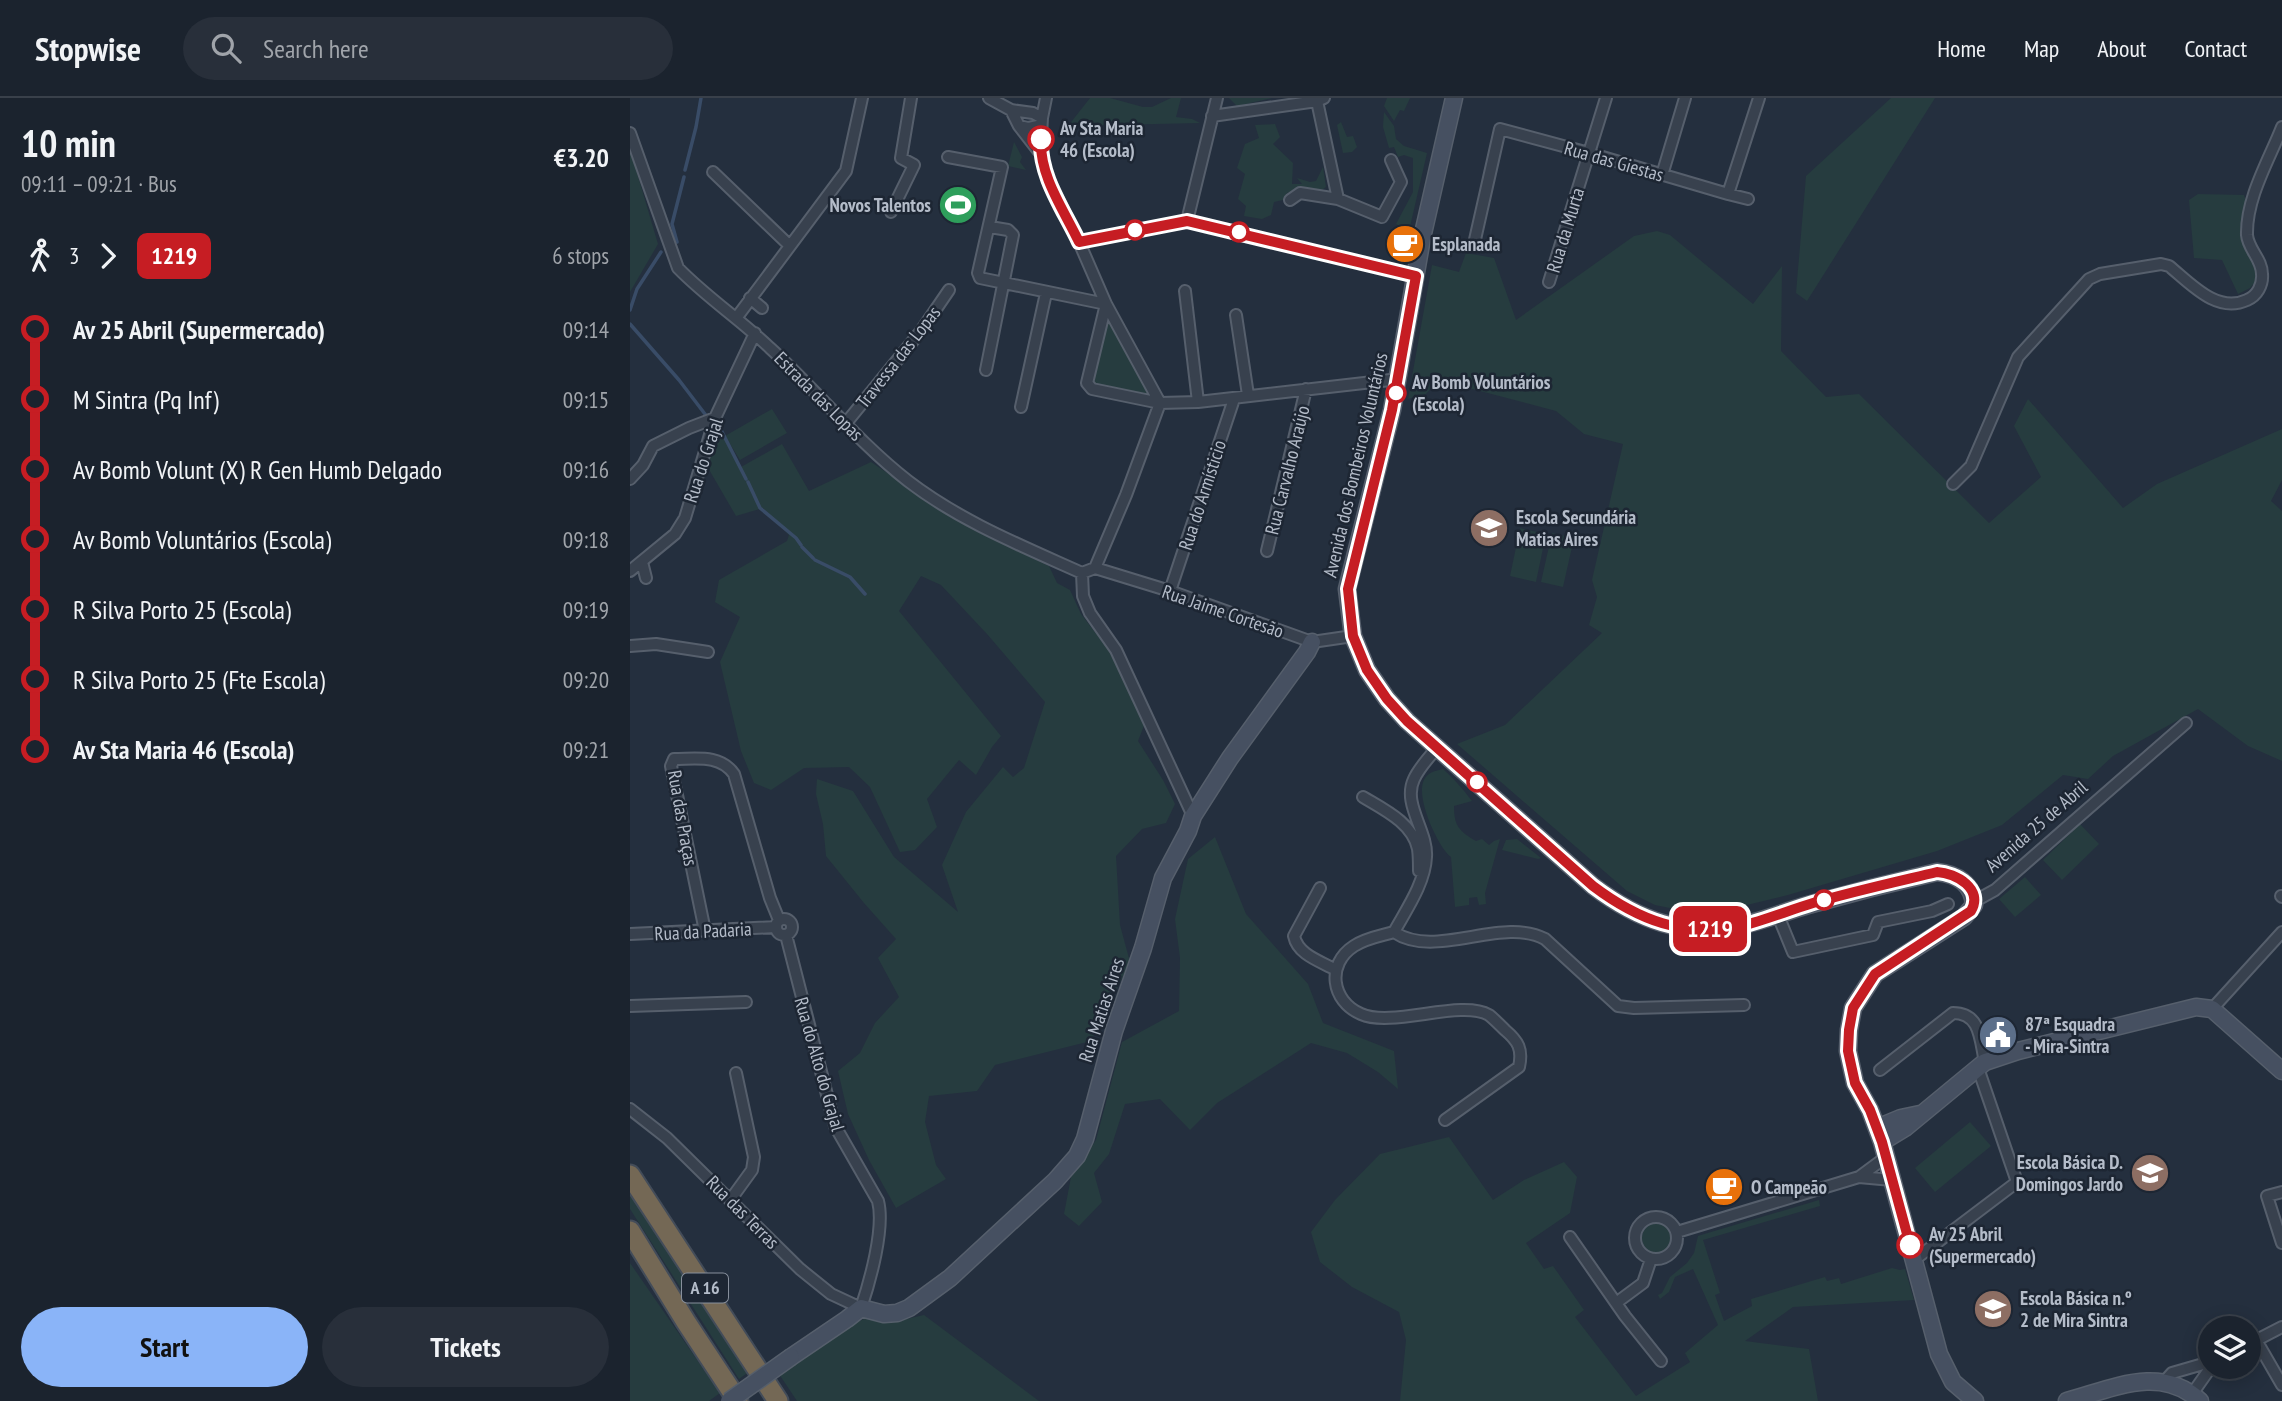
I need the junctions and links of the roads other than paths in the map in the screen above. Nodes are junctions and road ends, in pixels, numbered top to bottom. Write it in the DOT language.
graph roads {
  1 [pos="862,98"];
  2 [pos="911,98"];
  3 [pos="989,98"];
  4 [pos="1217,98"];
  5 [pos="1454,98"];
  6 [pos="1606,98"];
  7 [pos="1685,98"];
  8 [pos="1759,98"];
  9 [pos="1320,99"];
  10 [pos="1045,102"];
  11 [pos="1011,110"];
  12 [pos="1212,116"];
  13 [pos="1042,121"];
  14 [pos="1019,126"];
  15 [pos="2282,127"];
  16 [pos="630,133"];
  17 [pos="1040,153"];
  18 [pos="1590,153"];
  19 [pos="948,157"];
  20 [pos="1391,160"];
  21 [pos="713,172"];
  22 [pos="1662,175"];
  23 [pos="1728,194"];
  24 [pos="1338,199"];
  25 [pos="1748,199"];
  26 [pos="1290,200"];
  27 [pos="891,212"];
  28 [pos="1187,221"];
  29 [pos="990,227"];
  30 [pos="1079,242"];
  31 [pos="1474,244"];
  32 [pos="789,245"];
  33 [pos="1416,276"];
  34 [pos="1549,282"];
  35 [pos="1004,284"];
  36 [pos="949,290"];
  37 [pos="1185,291"];
  38 [pos="1046,293"];
  39 [pos="750,298"];
  40 [pos="1106,304"];
  41 [pos="762,308"];
  42 [pos="1236,316"];
  43 [pos="737,317"];
  44 [pos="755,333"];
  45 [pos="986,370"];
  46 [pos="1399,379"];
  47 [pos="1307,388"];
  48 [pos="1248,395"];
  49 [pos="1234,399"];
  50 [pos="1198,402"];
  51 [pos="1160,403"];
  52 [pos="1021,407"];
  53 [pos="715,418"];
  54 [pos="846,423"];
  55 [pos="630,479"];
  56 [pos="1953,484"];
  57 [pos="1267,551"];
  58 [pos="642,562"];
  59 [pos="1095,568"];
  60 [pos="630,571"];
  61 [pos="1082,573"];
  62 [pos="646,578"];
  63 [pos="1170,591"];
  64 [pos="1353,636"];
  65 [pos="1312,642"];
  66 [pos="630,646"];
  67 [pos="708,652"];
  68 [pos="2186,723"];
  69 [pos="1437,748"];
  70 [pos="1363,797"];
  71 [pos="1193,817"];
  72 [pos="1420,881"];
  73 [pos="1320,888"];
  74 [pos="1975,901"];
  75 [pos="1948,904"];
  76 [pos="1776,914"];
  77 [pos="777,924"];
  78 [pos="705,931"];
  79 [pos="1394,932"];
  80 [pos="2282,932"];
  81 [pos="630,934"];
  82 [pos="1336,970"];
  83 [pos="746,1002"];
  84 [pos="1744,1005"];
  85 [pos="630,1006"];
  86 [pos="2212,1009"];
  87 [pos="1982,1065"];
  88 [pos="1880,1070"];
  89 [pos="2282,1071"];
  90 [pos="736,1073"];
  91 [pos="630,1109"];
  92 [pos="1870,1110"];
  93 [pos="1920,1114"];
  94 [pos="1901,1118"];
  95 [pos="1445,1120"];
  96 [pos="1882,1143"];
  97 [pos="630,1175"];
  98 [pos="1858,1177"];
  99 [pos="1892,1180"];
  100 [pos="2282,1192"];
  101 [pos="732,1199"];
  102 [pos="630,1231"];
  103 [pos="1677,1232"];
  104 [pos="1570,1237"];
  105 [pos="2282,1243"];
  106 [pos="1651,1259"];
  107 [pos="1914,1260"];
  108 [pos="1616,1303"];
  109 [pos="861,1308"];
  110 [pos="2282,1327"];
  111 [pos="2261,1338"];
  112 [pos="2261,1355"];
  113 [pos="1661,1361"];
  114 [pos="2198,1367"];
  115 [pos="2204,1379"];
  116 [pos="2164,1382"];
  117 [pos="2282,1385"];
  118 [pos="2196,1397"];
  119 [pos="729,1401"];
  120 [pos="738,1401"];
  121 [pos="778,1401"];
  122 [pos="1975,1401"];
  123 [pos="2067,1401"];
  1 -- 32 [label="street"];
  2 -- 27 [label="street"];
  3 -- 11 [label="street"];
  4 -- 12 [label="street"];
  5 -- 33 [label="street, Avenida dos Bombeiros Voluntários"];
  6 -- 18 [label="street, Rua da Murta"];
  7 -- 22 [label="street"];
  8 -- 23 [label="street"];
  9 -- 12 [label="street"];
  9 -- 24 [label="street"];
  10 -- 11 [label="street"];
  10 -- 13 [label="street"];
  11 -- 13 [label="street"];
  11 -- 14 [label="street"];
  12 -- 28 [label="street"];
  13 -- 14 [label="street"];
  13 -- 17 [label="street"];
  14 -- 17 [label="street"];
  15 -- 56 [label="street"];
  16 -- 43 [label="street, Estrada das Lopas"];
  17 -- 30 [label="street"];
  18 -- 22 [label="street, Rua das Giestas"];
  18 -- 31 [label="street, Rua das Giestas"];
  18 -- 34 [label="street, Rua da Murta"];
  19 -- 29 [label="street"];
  20 -- 24 [label="street"];
  21 -- 32 [label="street"];
  22 -- 23 [label="street, Rua das Giestas"];
  23 -- 25 [label="street, Rua das Giestas"];
  24 -- 26 [label="street"];
  28 -- 30 [label="street"];
  28 -- 33 [label="street"];
  29 -- 35 [label="street"];
  29 -- 35 [label="street"];
  30 -- 40 [label="street"];
  32 -- 39 [label="street"];
  33 -- 46 [label="street, Avenida dos Bombeiros Voluntários"];
  35 -- 38 [label="street"];
  35 -- 45 [label="street"];
  36 -- 54 [label="street, Travessa das Lopas"];
  37 -- 50 [label="street"];
  38 -- 40 [label="street"];
  38 -- 52 [label="street"];
  39 -- 41 [label="street"];
  39 -- 43 [label="street"];
  40 -- 51 [label="street"];
  40 -- 51 [label="street"];
  42 -- 48 [label="street"];
  43 -- 44 [label="street, Estrada das Lopas"];
  44 -- 53 [label="street, Rua do Grajal"];
  44 -- 54 [label="street, Estrada das Lopas"];
  46 -- 47 [label="street"];
  46 -- 64 [label="street, Avenida dos Bombeiros Voluntários"];
  47 -- 48 [label="street"];
  47 -- 57 [label="street, Rua Carvalho Araújo"];
  48 -- 49 [label="street"];
  49 -- 50 [label="street"];
  49 -- 63 [label="street, Rua do Armísticio"];
  50 -- 51 [label="street"];
  51 -- 59 [label="street"];
  53 -- 55 [label="street"];
  53 -- 58 [label="street, Rua do Grajal"];
  54 -- 61 [label="street, Estrada das Lopas"];
  58 -- 60 [label="street, Rua do Grajal"];
  58 -- 62 [label="street"];
  59 -- 61 [label="street"];
  59 -- 63 [label="street, Rua Jaime Cortesão"];
  61 -- 71 [label="street"];
  63 -- 65 [label="street, Rua Jaime Cortesão"];
  64 -- 65 [label="street, Rua Jaime Cortesão"];
  64 -- 69 [label="street, Avenida dos Bombeiros Voluntários"];
  65 -- 71 [label="street, Rua Matias Aires"];
  66 -- 67 [label="street"];
  68 -- 74 [label="street, Avenida 25 de Abril"];
  69 -- 72 [label="street"];
  69 -- 76 [label="street, Avenida dos Bombeiros Voluntários"];
  70 -- 72 [label="street"];
  71 -- 109 [label="street, Rua Matias Aires"];
  72 -- 79 [label="street"];
  73 -- 82 [label="street"];
  74 -- 76 [label="street, Avenida dos Bombeiros Voluntários"];
  74 -- 92 [label="street, Avenida 25 de Abril"];
  75 -- 76 [label="street"];
  77 -- 78 [label="street, Rua da Padaria"];
  77 -- 78 [label="street, Rua das Praças"];
  77 -- 109 [label="street, Rua do Alto do Grajal"];
  78 -- 81 [label="street, Rua da Padaria"];
  79 -- 82 [label="street"];
  79 -- 84 [label="street"];
  80 -- 86 [label="street"];
  82 -- 95 [label="street"];
  83 -- 85 [label="street"];
  86 -- 87 [label="street"];
  86 -- 89 [label="street"];
  87 -- 88 [label="street"];
  87 -- 93 [label="street"];
  87 -- 107 [label="street"];
  90 -- 101 [label="street"];
  91 -- 101 [label="street, Rua das Terras"];
  92 -- 94 [label="street"];
  92 -- 96 [label="street, Avenida 25 de Abril"];
  93 -- 94 [label="street"];
  93 -- 96 [label="street"];
  94 -- 96 [label="street"];
  96 -- 98 [label="street"];
  96 -- 99 [label="street, Avenida 25 de Abril"];
  97 -- 121 [label="highway, A 16"];
  98 -- 99 [label="street"];
  98 -- 103 [label="street"];
  99 -- 107 [label="street, Avenida 25 de Abril"];
  100 -- 105 [label="street"];
  101 -- 109 [label="street, Rua das Terras"];
  102 -- 120 [label="highway, A 16"];
  103 -- 106 [label="street"];
  103 -- 106 [label="street"];
  104 -- 108 [label="street"];
  106 -- 108 [label="street"];
  107 -- 122 [label="street, Avenida 25 de Abril"];
  108 -- 113 [label="street"];
  109 -- 119 [label="street, bridge"];
  110 -- 111 [label="street"];
  112 -- 117 [label="street"];
  114 -- 116 [label="street"];
  115 -- 118 [label="street"];
  116 -- 118 [label="street"];
  116 -- 123 [label="street"];
}
